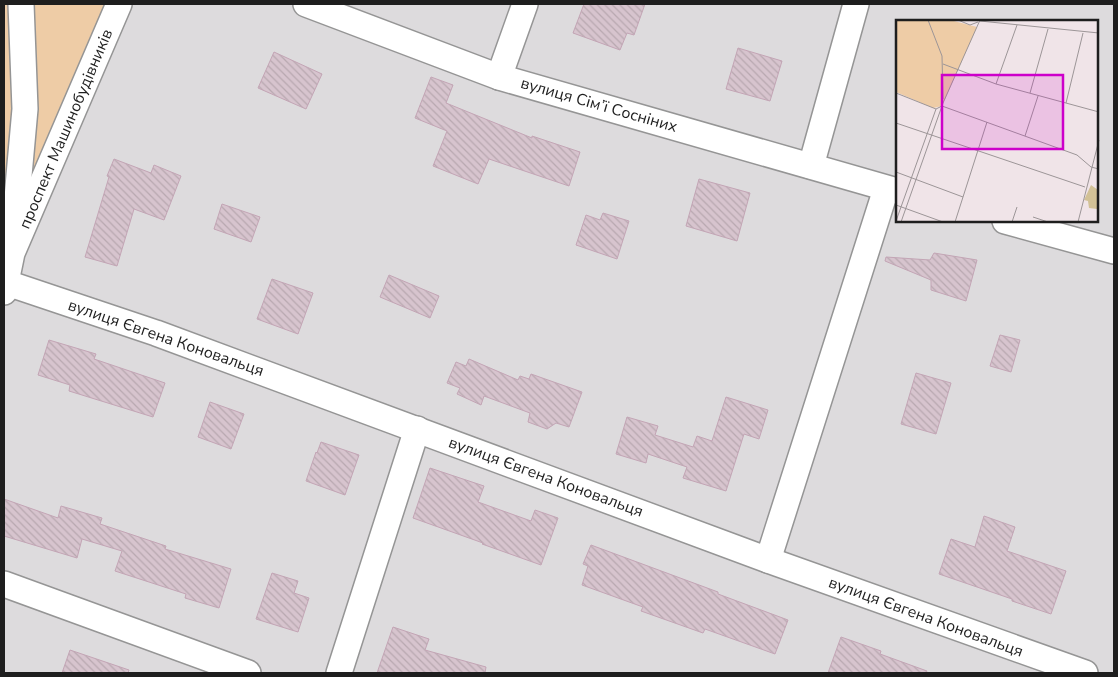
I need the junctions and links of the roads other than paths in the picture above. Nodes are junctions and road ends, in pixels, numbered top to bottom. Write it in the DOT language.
graph roads {
  1 [pos="21,4"];
  2 [pos="119,4"];
  3 [pos="306,4"];
  4 [pos="525,4"];
  5 [pos="856,4"];
  6 [pos="500,77"];
  7 [pos="811,166"];
  8 [pos="892,190"];
  9 [pos="1009,222"];
  10 [pos="1114,251"];
  11 [pos="12,253"];
  12 [pos="5,287"];
  13 [pos="417,429"];
  14 [pos="768,560"];
  15 [pos="4,584"];
  16 [pos="248,673"];
  17 [pos="339,673"];
  18 [pos="1084,673"];
  1 -- 11 [label="street"];
  2 -- 11 [label="street, проспект Машинобудівників"];
  3 -- 6 [label="street, вулиця Сім’ї Сосніних"];
  4 -- 6 [label="street"];
  5 -- 7 [label="street"];
  6 -- 7 [label="street, вулиця Сім’ї Сосніних"];
  7 -- 8 [label="street, вулиця Сім’ї Сосніних"];
  8 -- 14 [label="street"];
  9 -- 10 [label="street"];
  11 -- 12 [label="street, проспект Машинобудівників"];
  12 -- 13 [label="street, вулиця Євгена Коновальця"];
  13 -- 14 [label="street, вулиця Євгена Коновальця"];
  13 -- 17 [label="street"];
  14 -- 18 [label="street, вулиця Євгена Коновальця"];
  15 -- 16 [label="street"];
}
